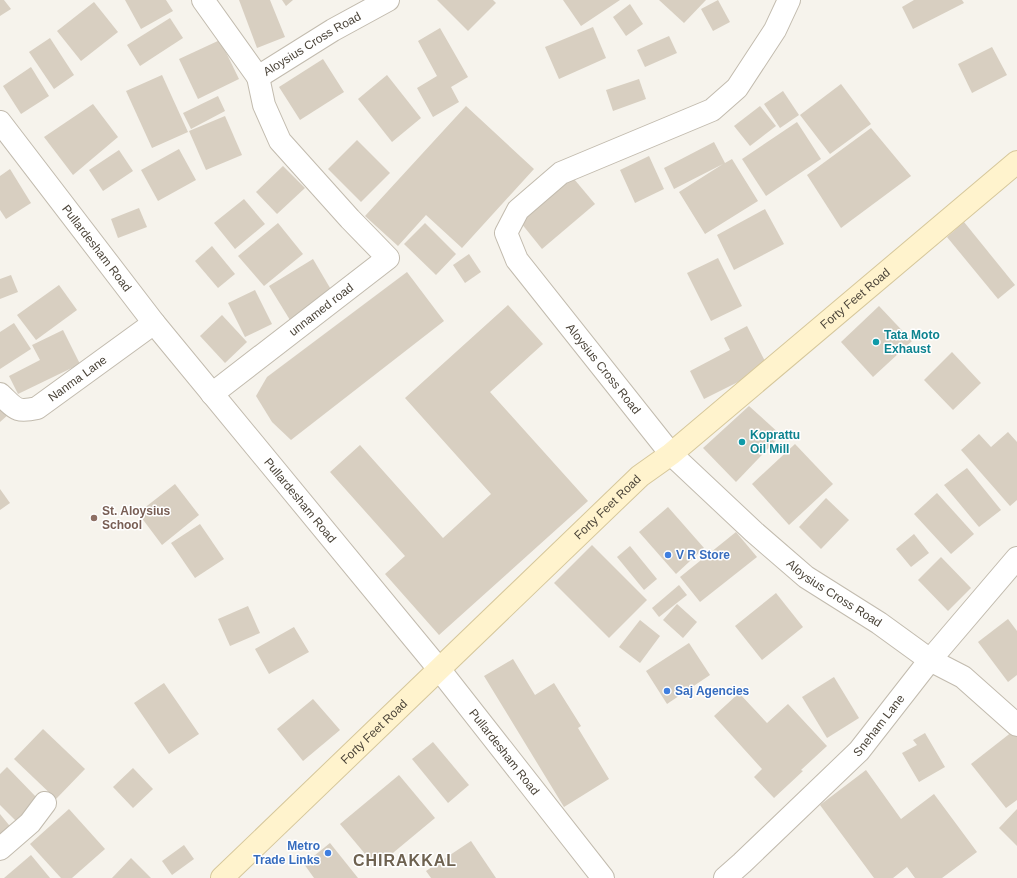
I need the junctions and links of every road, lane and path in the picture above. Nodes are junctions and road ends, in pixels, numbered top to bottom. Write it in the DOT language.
graph roads {
  1 [pos="203,0"];
  2 [pos="388,0"];
  3 [pos="789,0"];
  4 [pos="258,77"];
  5 [pos="0,122"];
  6 [pos="1017,162"];
  7 [pos="154,323"];
  8 [pos="0,394"];
  9 [pos="212,394"];
  10 [pos="671,454"];
  11 [pos="1017,558"];
  12 [pos="930,660"];
  13 [pos="439,670"];
  14 [pos="1017,725"];
  15 [pos="46,803"];
  16 [pos="0,849"];
  17 [pos="222,878"];
  18 [pos="603,878"];
  19 [pos="725,878"];
  1 -- 4 [label="street, Aloysius Cross Road"];
  2 -- 4 [label="street, Aloysius Cross Road"];
  3 -- 10 [label="street, Aloysius Cross Road"];
  4 -- 9 [label="street, unnamed road"];
  5 -- 7 [label="street, Pullardesham Road"];
  6 -- 10 [label="main road, Forty Feet Road"];
  7 -- 8 [label="street, Nanma Lane"];
  7 -- 9 [label="street, Pullardesham Road"];
  9 -- 13 [label="street, Pullardesham Road"];
  10 -- 12 [label="street, Aloysius Cross Road"];
  10 -- 13 [label="main road, Forty Feet Road"];
  11 -- 12 [label="street, Sneham Lane"];
  12 -- 14 [label="street, Aloysius Cross Road"];
  12 -- 19 [label="street, Sneham Lane"];
  13 -- 17 [label="main road, Forty Feet Road"];
  13 -- 18 [label="street, Pullardesham Road"];
  15 -- 16 [label="street"];
}
